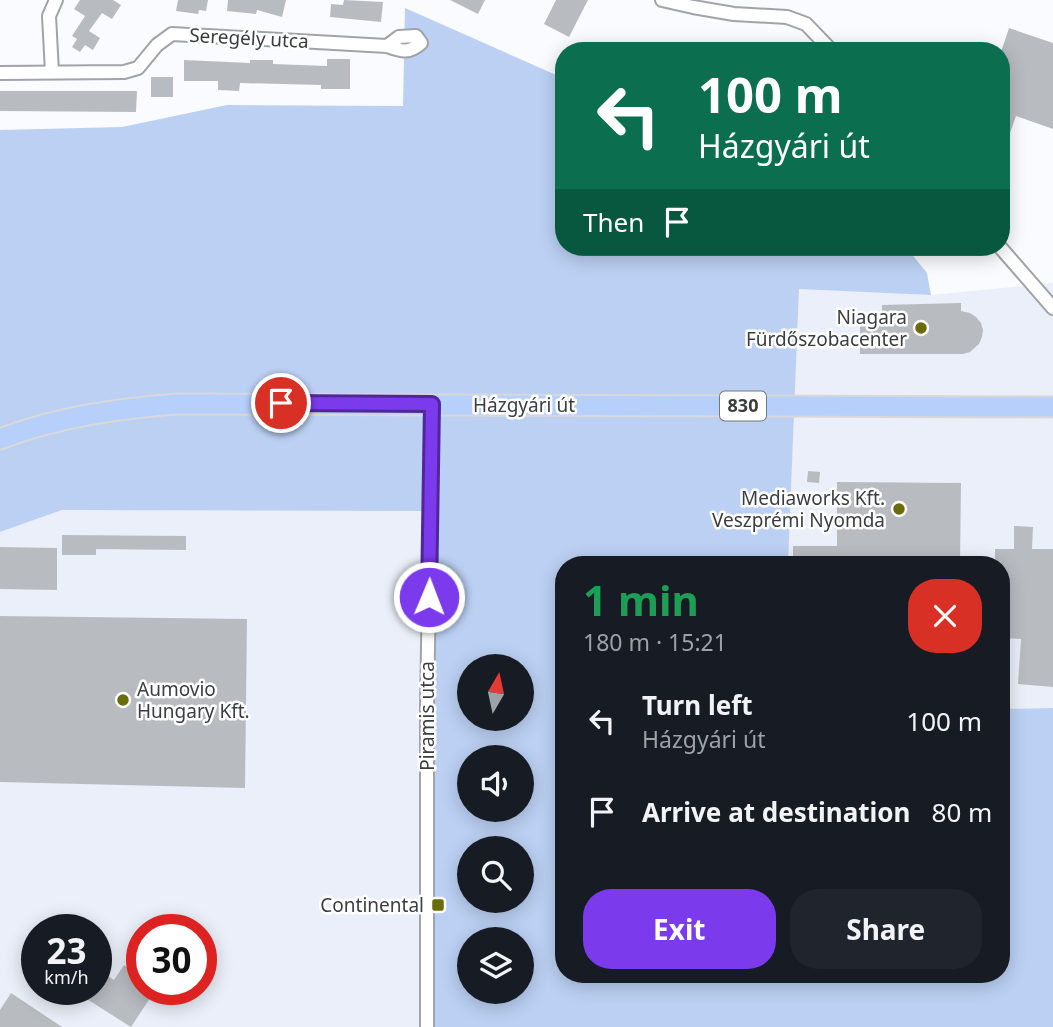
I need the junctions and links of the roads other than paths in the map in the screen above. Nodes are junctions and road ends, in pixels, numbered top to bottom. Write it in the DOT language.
graph roads {
  1 [pos="56,0"];
  2 [pos="662,0"];
  3 [pos="823,42"];
  4 [pos="387,46"];
  5 [pos="52,72"];
  6 [pos="0,73"];
  7 [pos="1008,256"];
  8 [pos="1053,308"];
  9 [pos="432,404"];
  10 [pos="1053,407"];
  11 [pos="0,439"];
  12 [pos="427,1027"];
  1 -- 5 [label="street"];
  2 -- 3 [label="street"];
  4 -- 5 [label="street, Seregély utca"];
  5 -- 6 [label="street, Seregély utca"];
  7 -- 8 [label="street"];
  9 -- 10 [label="main road, Házgyári út / 830"];
  9 -- 11 [label="main road, Házgyári út / 830"];
  9 -- 12 [label="street, Piramis utca"];
}
